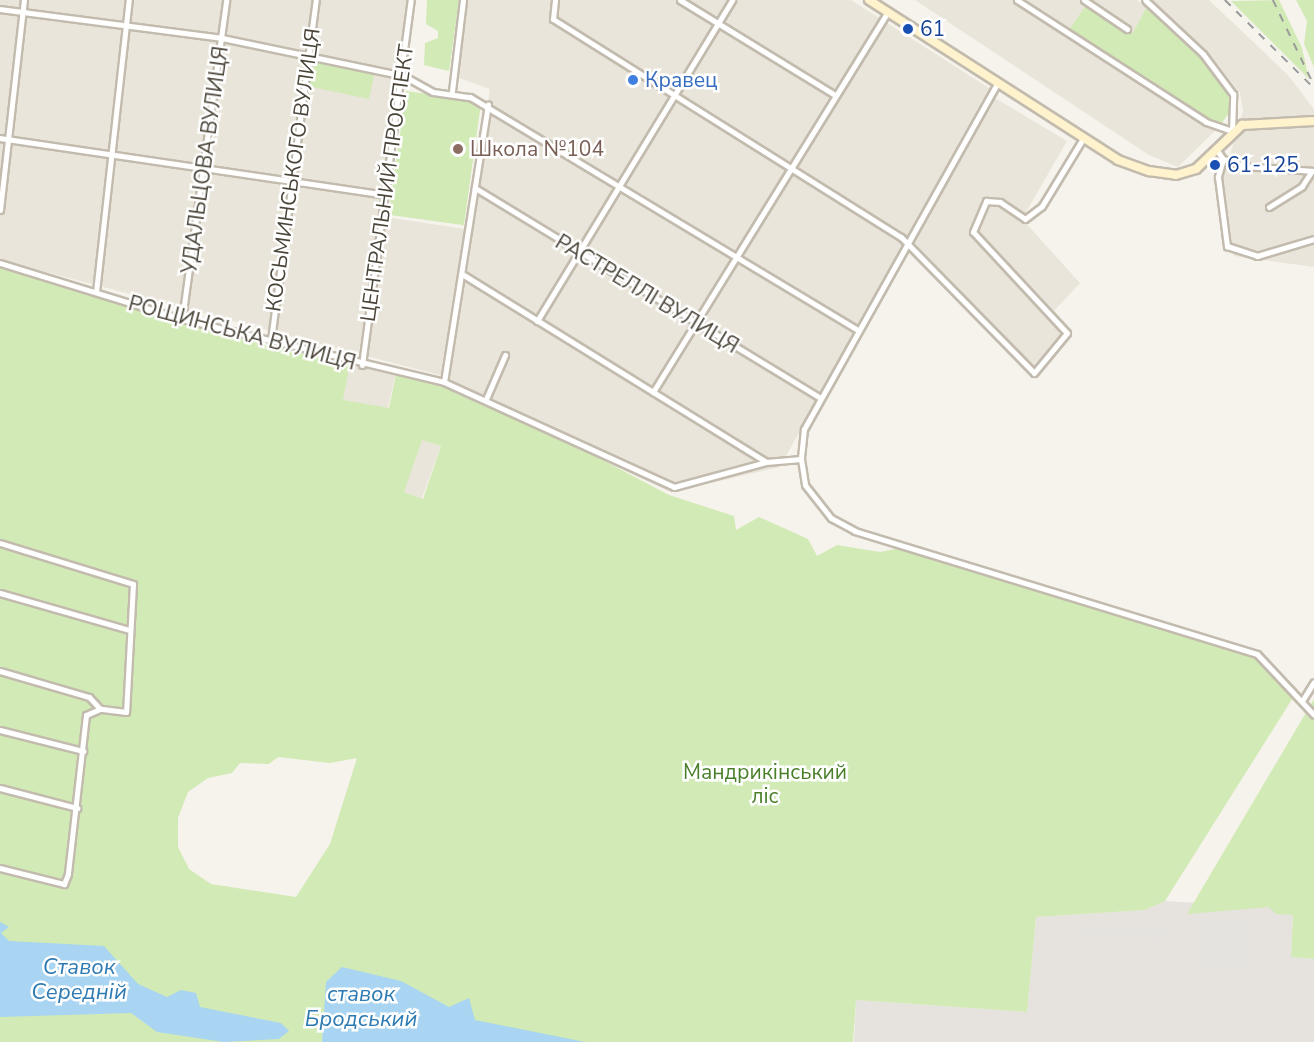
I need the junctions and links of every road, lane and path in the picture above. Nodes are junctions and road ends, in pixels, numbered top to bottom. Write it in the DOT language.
graph roads {
  1 [pos="24,0"];
  2 [pos="129,0"];
  3 [pos="226,0"];
  4 [pos="316,0"];
  5 [pos="411,0"];
  6 [pos="463,0"];
  7 [pos="555,0"];
  8 [pos="680,0"];
  9 [pos="732,0"];
  10 [pos="869,0"];
  11 [pos="1017,0"];
  12 [pos="1084,0"];
  13 [pos="1145,0"];
  14 [pos="0,9"];
  15 [pos="888,11"];
  16 [pos="23,12"];
  17 [pos="717,23"];
  18 [pos="126,24"];
  19 [pos="1127,29"];
  20 [pos="222,38"];
  21 [pos="310,55"];
  22 [pos="404,76"];
  23 [pos="999,82"];
  24 [pos="452,91"];
  25 [pos="836,95"];
  26 [pos="673,96"];
  27 [pos="488,104"];
  28 [pos="1314,121"];
  29 [pos="1232,131"];
  30 [pos="0,138"];
  31 [pos="1084,138"];
  32 [pos="9,139"];
  33 [pos="1216,149"];
  34 [pos="110,151"];
  35 [pos="1223,159"];
  36 [pos="204,166"];
  37 [pos="791,167"];
  38 [pos="1312,171"];
  39 [pos="291,180"];
  40 [pos="621,184"];
  41 [pos="476,188"];
  42 [pos="386,195"];
  43 [pos="1269,207"];
  44 [pos="0,210"];
  45 [pos="1314,239"];
  46 [pos="908,244"];
  47 [pos="579,253"];
  48 [pos="738,256"];
  49 [pos="0,262"];
  50 [pos="462,274"];
  51 [pos="96,292"];
  52 [pos="182,319"];
  53 [pos="537,321"];
  54 [pos="697,324"];
  55 [pos="858,330"];
  56 [pos="271,340"];
  57 [pos="505,355"];
  58 [pos="362,365"];
  59 [pos="444,382"];
  60 [pos="653,392"];
  61 [pos="820,398"];
  62 [pos="486,399"];
  63 [pos="801,459"];
  64 [pos="766,462"];
  65 [pos="0,543"];
  66 [pos="0,593"];
  67 [pos="129,630"];
  68 [pos="0,671"];
  69 [pos="1314,682"];
  70 [pos="1302,701"];
  71 [pos="100,709"];
  72 [pos="1314,715"];
  73 [pos="0,730"];
  74 [pos="82,751"];
  75 [pos="0,788"];
  76 [pos="77,808"];
  77 [pos="0,868"];
  1 -- 16 [label="street"];
  2 -- 18 [label="street"];
  3 -- 20 [label="street, УДАЛЬЦОВА ВУЛИЦЯ"];
  4 -- 21 [label="street, КОСЬМИНСЬКОГО ВУЛИЦЯ"];
  5 -- 22 [label="street, ЦЕНТРАЛЬНИЙ ПРОСПЕКТ"];
  6 -- 24 [label="street"];
  7 -- 26 [label="street"];
  8 -- 17 [label="street"];
  9 -- 17 [label="street"];
  10 -- 15 [label="main road"];
  11 -- 29 [label="street"];
  12 -- 19 [label="street"];
  13 -- 29 [label="street"];
  14 -- 16 [label="street"];
  15 -- 23 [label="main road"];
  15 -- 25 [label="street"];
  16 -- 18 [label="street"];
  16 -- 32 [label="street"];
  17 -- 25 [label="street"];
  17 -- 26 [label="street"];
  18 -- 20 [label="street"];
  18 -- 34 [label="street"];
  20 -- 21 [label="street"];
  20 -- 36 [label="street, УДАЛЬЦОВА ВУЛИЦЯ"];
  21 -- 22 [label="street"];
  21 -- 39 [label="street, КОСЬМИНСЬКОГО ВУЛИЦЯ"];
  22 -- 24 [label="street"];
  22 -- 42 [label="street, ЦЕНТРАЛЬНИЙ ПРОСПЕКТ"];
  23 -- 31 [label="main road"];
  23 -- 46 [label="street"];
  24 -- 27 [label="street"];
  25 -- 37 [label="street"];
  26 -- 37 [label="street"];
  26 -- 40 [label="street"];
  27 -- 40 [label="street"];
  27 -- 41 [label="street"];
  28 -- 29 [label="main road"];
  29 -- 33 [label="main road"];
  30 -- 32 [label="street"];
  31 -- 33 [label="main road"];
  31 -- 46 [label="street"];
  32 -- 34 [label="street"];
  32 -- 44 [label="street"];
  33 -- 35 [label="street"];
  34 -- 36 [label="street"];
  34 -- 51 [label="street"];
  35 -- 38 [label="street"];
  35 -- 45 [label="street"];
  36 -- 39 [label="street"];
  36 -- 52 [label="street, УДАЛЬЦОВА ВУЛИЦЯ"];
  37 -- 46 [label="street"];
  37 -- 48 [label="street"];
  38 -- 43 [label="street"];
  39 -- 42 [label="street"];
  39 -- 56 [label="street, КОСЬМИНСЬКОГО ВУЛИЦЯ"];
  40 -- 47 [label="street"];
  40 -- 48 [label="street"];
  41 -- 47 [label="street, РАСТРЕЛЛІ ВУЛИЦЯ"];
  41 -- 50 [label="street"];
  42 -- 58 [label="street, ЦЕНТРАЛЬНИЙ ПРОСПЕКТ"];
  46 -- 55 [label="street"];
  47 -- 53 [label="street"];
  47 -- 54 [label="street, РАСТРЕЛЛІ ВУЛИЦЯ"];
  48 -- 54 [label="street"];
  48 -- 55 [label="street"];
  49 -- 51 [label="street, РОЩИНСЬКА ВУЛИЦЯ"];
  50 -- 53 [label="street"];
  50 -- 59 [label="street"];
  51 -- 52 [label="street, РОЩИНСЬКА ВУЛИЦЯ"];
  52 -- 56 [label="street, РОЩИНСЬКА ВУЛИЦЯ"];
  53 -- 60 [label="street"];
  54 -- 60 [label="street"];
  54 -- 61 [label="street, РАСТРЕЛЛІ ВУЛИЦЯ"];
  55 -- 61 [label="street"];
  56 -- 58 [label="street, РОЩИНСЬКА ВУЛИЦЯ"];
  57 -- 62 [label="street"];
  58 -- 59 [label="street, РОЩИНСЬКА ВУЛИЦЯ"];
  59 -- 62 [label="street, РОЩИНСЬКА ВУЛИЦЯ"];
  60 -- 64 [label="street"];
  61 -- 63 [label="street"];
  62 -- 64 [label="street, РОЩИНСЬКА ВУЛИЦЯ"];
  63 -- 64 [label="street, РОЩИНСЬКА ВУЛИЦЯ"];
  63 -- 70 [label="street"];
  65 -- 67 [label="street"];
  66 -- 67 [label="street"];
  67 -- 71 [label="street"];
  68 -- 71 [label="street"];
  69 -- 70 [label="street"];
  70 -- 72 [label="street"];
  71 -- 74 [label="street"];
  73 -- 74 [label="street"];
  74 -- 76 [label="street"];
  75 -- 76 [label="street"];
  76 -- 77 [label="street"];
}
